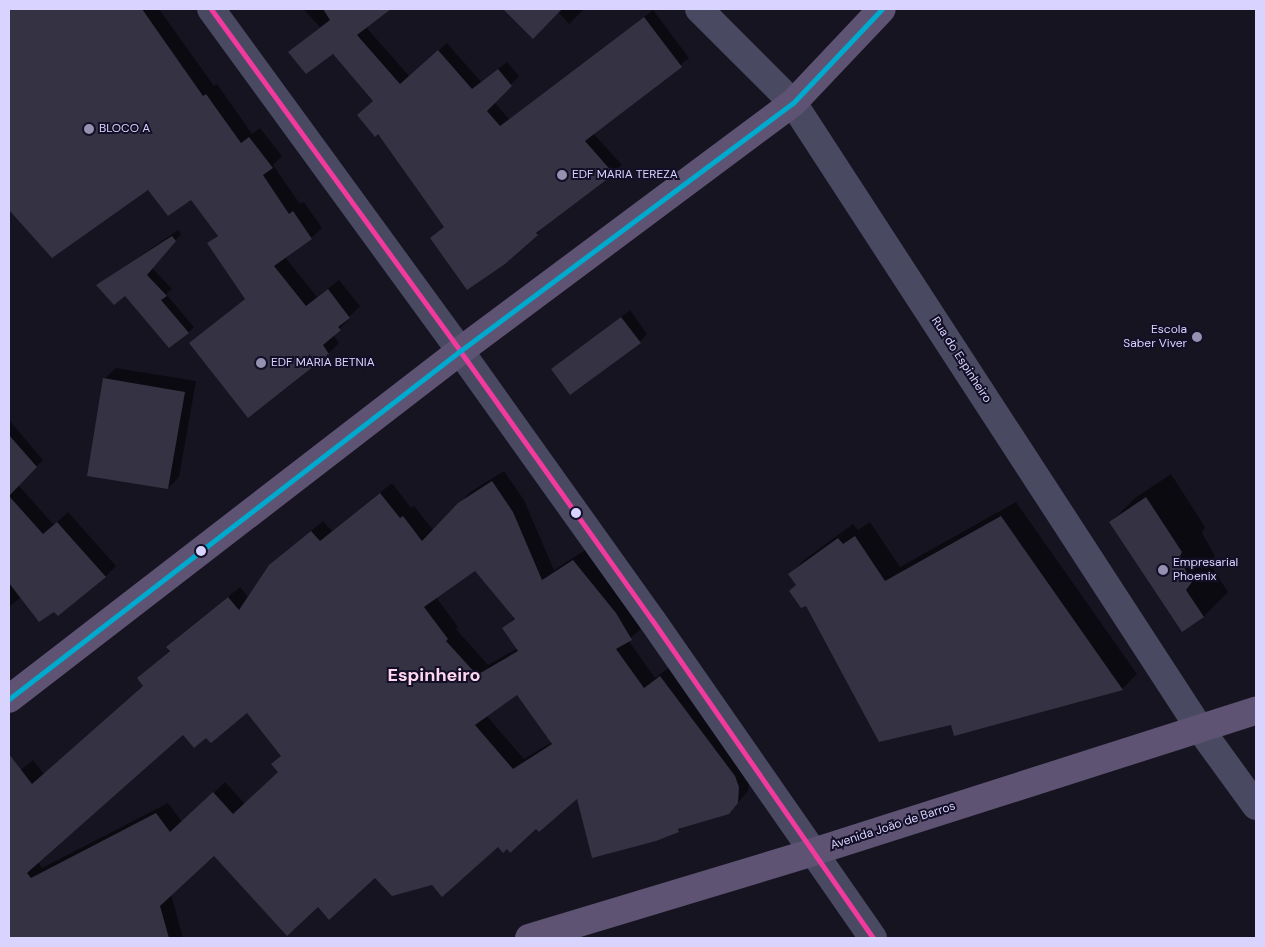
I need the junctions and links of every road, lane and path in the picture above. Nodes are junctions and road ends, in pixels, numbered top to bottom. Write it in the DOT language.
graph roads {
  1 [pos="211,9"];
  2 [pos="699,9"];
  3 [pos="882,9"];
  4 [pos="792,103"];
  5 [pos="460,351"];
  6 [pos="9,699"];
  7 [pos="1256,711"];
  8 [pos="1200,729"];
  9 [pos="1256,806"];
  10 [pos="813,852"];
  11 [pos="529,938"];
  12 [pos="873,938"];
  1 -- 5 [label="street"];
  2 -- 4 [label="street, Rua do Espinheiro"];
  3 -- 4 [label="main road"];
  4 -- 5 [label="main road"];
  4 -- 8 [label="street, Rua do Espinheiro"];
  5 -- 6 [label="main road"];
  5 -- 10 [label="street"];
  7 -- 8 [label="main road, Avenida João de Barros"];
  8 -- 9 [label="street, Rua do Espinheiro"];
  8 -- 10 [label="main road, Avenida João de Barros"];
  10 -- 11 [label="main road, Avenida João de Barros"];
  10 -- 12 [label="street"];
}
